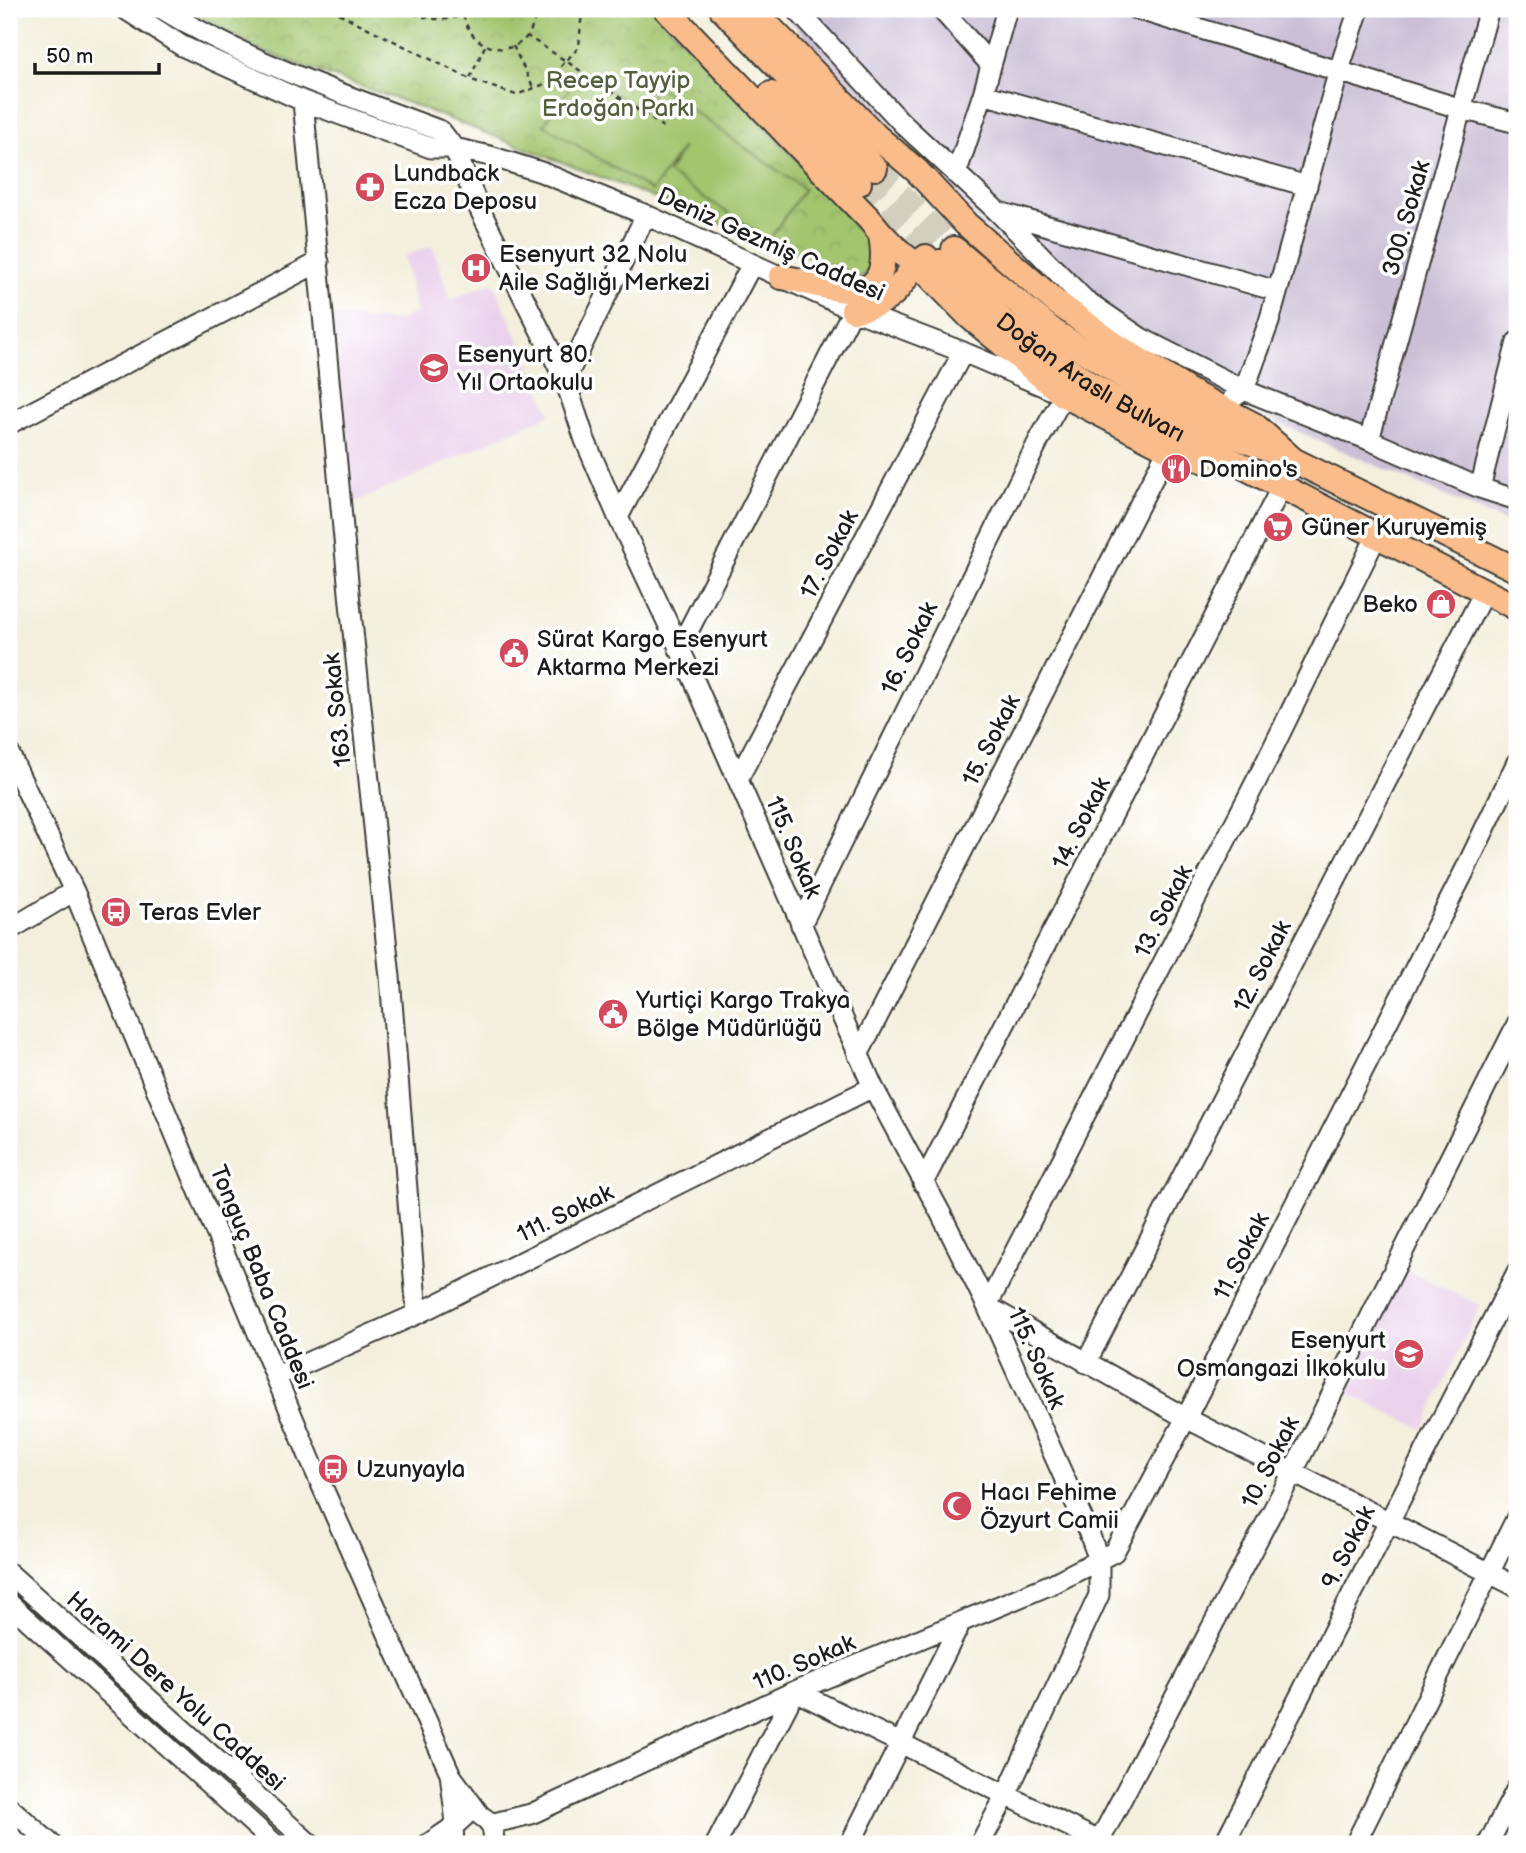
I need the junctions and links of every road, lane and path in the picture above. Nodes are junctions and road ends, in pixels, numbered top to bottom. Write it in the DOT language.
graph roads {
  1 [pos="125,9"];
  2 [pos="162,9"];
  3 [pos="330,9"];
  4 [pos="405,9"];
  5 [pos="467,9"];
  6 [pos="543,9"];
  7 [pos="582,9"];
  8 [pos="666,9"];
  9 [pos="687,9"];
  10 [pos="722,9"];
  11 [pos="752,9"];
  12 [pos="796,9"];
  13 [pos="941,9"];
  14 [pos="1007,9"];
  15 [pos="1136,9"];
  16 [pos="1359,9"];
  17 [pos="1489,9"];
  18 [pos="535,10"];
  19 [pos="463,15"];
  20 [pos="527,36"];
  21 [pos="485,46"];
  22 [pos="513,46"];
  23 [pos="566,61"];
  24 [pos="990,64"];
  25 [pos="1339,70"];
  26 [pos="469,79"];
  27 [pos="534,89"];
  28 [pos="983,94"];
  29 [pos="303,101"];
  30 [pos="1462,109"];
  31 [pos="1517,123"];
  32 [pos="663,127"];
  33 [pos="454,148"];
  34 [pos="912,167"];
  35 [pos="956,174"];
  36 [pos="1307,186"];
  37 [pos="955,212"];
  38 [pos="998,212"];
  39 [pos="646,215"];
  40 [pos="865,215"];
  41 [pos="881,234"];
  42 [pos="932,260"];
  43 [pos="319,262"];
  44 [pos="752,264"];
  45 [pos="781,276"];
  46 [pos="1277,291"];
  47 [pos="853,310"];
  48 [pos="1517,342"];
  49 [pos="963,352"];
  50 [pos="565,380"];
  51 [pos="1244,390"];
  52 [pos="1064,395"];
  53 [pos="1220,408"];
  54 [pos="9,424"];
  55 [pos="1254,425"];
  56 [pos="1369,440"];
  57 [pos="1168,449"];
  58 [pos="1293,460"];
  59 [pos="1282,486"];
  60 [pos="1480,488"];
  61 [pos="1517,500"];
  62 [pos="618,517"];
  63 [pos="1377,535"];
  64 [pos="1514,567"];
  65 [pos="1484,592"];
  66 [pos="1517,608"];
  67 [pos="679,649"];
  68 [pos="9,753"];
  69 [pos="1517,762"];
  70 [pos="738,779"];
  71 [pos="74,891"];
  72 [pos="801,925"];
  73 [pos="9,930"];
  74 [pos="1517,1024"];
  75 [pos="858,1055"];
  76 [pos="873,1087"];
  77 [pos="923,1183"];
  78 [pos="1517,1272"];
  79 [pos="987,1307"];
  80 [pos="417,1314"];
  81 [pos="1086,1363"];
  82 [pos="277,1376"];
  83 [pos="1186,1418"];
  84 [pos="1293,1472"];
  85 [pos="1517,1517"];
  86 [pos="1389,1522"];
  87 [pos="1100,1560"];
  88 [pos="9,1573"];
  89 [pos="1488,1573"];
  90 [pos="1517,1587"];
  91 [pos="9,1603"];
  92 [pos="961,1622"];
  93 [pos="795,1691"];
  94 [pos="900,1744"];
  95 [pos="450,1773"];
  96 [pos="1517,1788"];
  97 [pos="1006,1795"];
  98 [pos="9,1807"];
  99 [pos="454,1832"];
  100 [pos="493,1833"];
  101 [pos="1101,1843"];
  102 [pos="51,1844"];
  103 [pos="275,1844"];
  104 [pos="310,1844"];
  105 [pos="428,1844"];
  106 [pos="716,1844"];
  107 [pos="850,1844"];
  108 [pos="981,1844"];
  109 [pos="1224,1844"];
  110 [pos="1355,1844"];
  111 [pos="1488,1844"];
  1 -- 29 [label="street, Deniz Gezmiş Caddesi"];
  2 -- 33 [label="street, Deniz Gezmiş Caddesi"];
  3 -- 26 [label="path"];
  4 -- 19 [label="path"];
  5 -- 19 [label="path"];
  6 -- 18 [label="path"];
  7 -- 23 [label="path"];
  8 -- 40 [label="main road"];
  9 -- 10 [label="main road"];
  11 -- 34 [label="main road"];
  12 -- 35 [label="street"];
  13 -- 24 [label="street"];
  14 -- 24 [label="street"];
  15 -- 25 [label="street"];
  16 -- 25 [label="street"];
  17 -- 30 [label="street, 300. Sokak"];
  18 -- 20 [label="path"];
  19 -- 21 [label="path"];
  20 -- 22 [label="path"];
  20 -- 23 [label="path"];
  21 -- 22 [label="path"];
  21 -- 26 [label="path"];
  22 -- 27 [label="path"];
  23 -- 27 [label="path"];
  23 -- 32 [label="path"];
  24 -- 28 [label="street"];
  25 -- 30 [label="street"];
  25 -- 36 [label="street"];
  26 -- 27 [label="path"];
  28 -- 35 [label="street"];
  28 -- 36 [label="street"];
  29 -- 33 [label="street, Deniz Gezmiş Caddesi"];
  29 -- 43 [label="street, 163. Sokak"];
  30 -- 31 [label="street"];
  30 -- 56 [label="street, 300. Sokak"];
  33 -- 39 [label="street, Deniz Gezmiş Caddesi"];
  33 -- 50 [label="street, 115. Sokak"];
  34 -- 37 [label="main road"];
  34 -- 40 [label="main road"];
  35 -- 38 [label="street"];
  36 -- 46 [label="street"];
  37 -- 42 [label="main road"];
  37 -- 53 [label="main road"];
  38 -- 46 [label="street"];
  38 -- 51 [label="street"];
  39 -- 44 [label="street, Deniz Gezmiş Caddesi"];
  39 -- 50 [label="street"];
  40 -- 41 [label="main road"];
  41 -- 42 [label="main road"];
  41 -- 45 [label="main road"];
  42 -- 47 [label="main road"];
  42 -- 52 [label="main road"];
  42 -- 58 [label="main road"];
  42 -- 59 [label="main road, Doğan Araslı Bulvarı"];
  43 -- 54 [label="street"];
  43 -- 80 [label="street, 163. Sokak"];
  44 -- 45 [label="street, Deniz Gezmiş Caddesi"];
  44 -- 62 [label="street"];
  45 -- 47 [label="street, Deniz Gezmiş Caddesi"];
  46 -- 51 [label="street"];
  47 -- 49 [label="street, Deniz Gezmiş Caddesi"];
  47 -- 67 [label="street"];
  48 -- 60 [label="street"];
  49 -- 52 [label="street, Deniz Gezmiş Caddesi"];
  49 -- 70 [label="street, 17. Sokak"];
  50 -- 62 [label="street, 115. Sokak"];
  51 -- 53 [label="street"];
  51 -- 55 [label="street"];
  51 -- 56 [label="street"];
  52 -- 57 [label="main road"];
  52 -- 72 [label="street, 16. Sokak"];
  53 -- 55 [label="main road"];
  55 -- 58 [label="main road"];
  56 -- 60 [label="street"];
  57 -- 59 [label="main road"];
  57 -- 75 [label="street, 15. Sokak"];
  58 -- 64 [label="main road"];
  59 -- 63 [label="main road, Doğan Araslı Bulvarı"];
  59 -- 77 [label="street, 14. Sokak"];
  60 -- 61 [label="street"];
  62 -- 67 [label="street, 115. Sokak"];
  63 -- 65 [label="main road, Doğan Araslı Bulvarı"];
  63 -- 79 [label="street, 13. Sokak"];
  65 -- 66 [label="main road, Doğan Araslı Bulvarı"];
  65 -- 81 [label="street, 12. Sokak"];
  67 -- 70 [label="street, 115. Sokak"];
  68 -- 71 [label="street, Tonguç Baba Caddesi"];
  69 -- 83 [label="street, 11. Sokak"];
  70 -- 72 [label="street, 115. Sokak"];
  71 -- 73 [label="street"];
  71 -- 82 [label="street, Tonguç Baba Caddesi"];
  72 -- 75 [label="street, 115. Sokak"];
  74 -- 84 [label="street, 10. Sokak"];
  75 -- 76 [label="street, 115. Sokak"];
  76 -- 77 [label="street, 115. Sokak"];
  76 -- 80 [label="street, 111. Sokak"];
  77 -- 79 [label="street, 115. Sokak"];
  78 -- 86 [label="street, 9. Sokak"];
  79 -- 81 [label="street"];
  79 -- 87 [label="street, 115. Sokak"];
  80 -- 82 [label="street, 111. Sokak"];
  81 -- 83 [label="street"];
  82 -- 95 [label="street, Tonguç Baba Caddesi"];
  83 -- 84 [label="street"];
  83 -- 87 [label="street, 11. Sokak"];
  84 -- 86 [label="street"];
  84 -- 101 [label="street, 10. Sokak"];
  85 -- 89 [label="street"];
  86 -- 89 [label="street"];
  86 -- 109 [label="street, 9. Sokak"];
  87 -- 92 [label="street, 110. Sokak"];
  87 -- 97 [label="street"];
  88 -- 104 [label="street, Harami Dere Yolu Caddesi"];
  89 -- 90 [label="street"];
  89 -- 110 [label="street"];
  91 -- 103 [label="street, Harami Dere Yolu Caddesi"];
  92 -- 93 [label="street, 110. Sokak"];
  92 -- 94 [label="street"];
  93 -- 94 [label="street"];
  93 -- 100 [label="street, 110. Sokak"];
  93 -- 106 [label="street"];
  94 -- 97 [label="street"];
  94 -- 107 [label="street"];
  95 -- 99 [label="street, Tonguç Baba Caddesi"];
  95 -- 100 [label="street"];
  96 -- 111 [label="street"];
  97 -- 101 [label="street"];
  97 -- 108 [label="street"];
  98 -- 102 [label="street"];
  99 -- 100 [label="street, 110. Sokak"];
  99 -- 105 [label="street, 110. Sokak"];
}
